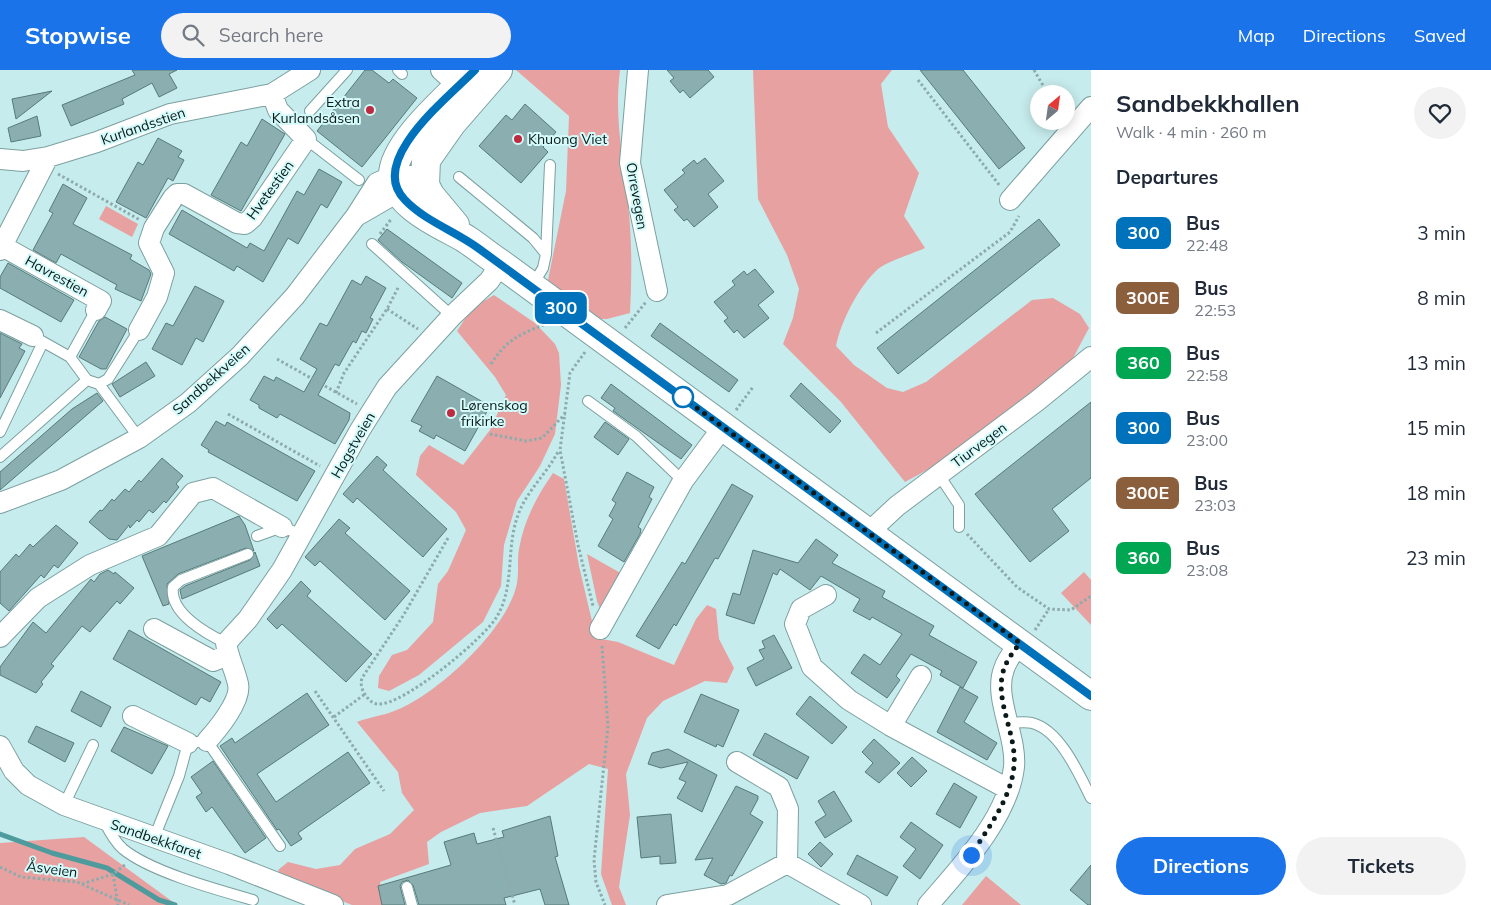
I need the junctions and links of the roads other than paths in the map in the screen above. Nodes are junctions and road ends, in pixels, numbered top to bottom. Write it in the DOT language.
graph roads {
  1 [pos="310,70"];
  2 [pos="347,70"];
  3 [pos="498,70"];
  4 [pos="638,70"];
  5 [pos="462,81"];
  6 [pos="272,94"];
  7 [pos="1091,107"];
  8 [pos="310,111"];
  9 [pos="306,139"];
  10 [pos="0,160"];
  11 [pos="46,162"];
  12 [pos="550,166"];
  13 [pos="424,176"];
  14 [pos="459,177"];
  15 [pos="359,180"];
  16 [pos="396,184"];
  17 [pos="1010,200"];
  18 [pos="467,240"];
  19 [pos="372,244"];
  20 [pos="1,248"];
  21 [pos="546,254"];
  22 [pos="501,264"];
  23 [pos="532,287"];
  24 [pos="657,291"];
  25 [pos="96,310"];
  26 [pos="452,316"];
  27 [pos="0,320"];
  28 [pos="139,330"];
  29 [pos="38,339"];
  30 [pos="70,357"];
  31 [pos="1091,357"];
  32 [pos="87,380"];
  33 [pos="99,384"];
  34 [pos="588,401"];
  35 [pos="729,419"];
  36 [pos="0,432"];
  37 [pos="138,438"];
  38 [pos="0,457"];
  39 [pos="939,474"];
  40 [pos="683,481"];
  41 [pos="0,504"];
  42 [pos="282,527"];
  43 [pos="960,527"];
  44 [pos="868,533"];
  45 [pos="302,535"];
  46 [pos="257,536"];
  47 [pos="248,554"];
  48 [pos="826,594"];
  49 [pos="154,629"];
  50 [pos="600,629"];
  51 [pos="1028,636"];
  52 [pos="0,637"];
  53 [pos="227,649"];
  54 [pos="921,676"];
  55 [pos="1091,696"];
  56 [pos="133,716"];
  57 [pos="1008,723"];
  58 [pos="892,726"];
  59 [pos="197,742"];
  60 [pos="92,745"];
  61 [pos="0,746"];
  62 [pos="737,762"];
  63 [pos="1008,789"];
  64 [pos="1091,798"];
  65 [pos="64,805"];
  66 [pos="104,820"];
  67 [pos="154,838"];
  68 [pos="280,846"];
  69 [pos="788,862"];
  70 [pos="407,887"];
  71 [pos="253,900"];
  72 [pos="332,905"];
  73 [pos="412,905"];
  74 [pos="666,905"];
  75 [pos="861,905"];
  76 [pos="928,905"];
  1 -- 6 [label="street, Kurlandsstien"];
  2 -- 8 [label="lane"];
  3 -- 5 [label="main road"];
  4 -- 24 [label="street, Orrevegen"];
  5 -- 13 [label="main road"];
  5 -- 16 [label="main road"];
  6 -- 9 [label="street"];
  6 -- 11 [label="street, Kurlandsstien"];
  7 -- 17 [label="street"];
  9 -- 15 [label="lane"];
  9 -- 28 [label="street, Hvetestien"];
  10 -- 11 [label="street, Kurlandsstien"];
  11 -- 20 [label="street, Havrestien"];
  12 -- 21 [label="lane"];
  13 -- 16 [label="street, Sandbekkveien"];
  13 -- 18 [label="main road"];
  14 -- 21 [label="lane"];
  16 -- 18 [label="main road"];
  16 -- 37 [label="street, Sandbekkveien"];
  18 -- 22 [label="main road"];
  19 -- 26 [label="lane"];
  20 -- 25 [label="street, Havrestien"];
  21 -- 23 [label="lane"];
  22 -- 23 [label="main road"];
  22 -- 26 [label="street, Hogstveien"];
  23 -- 35 [label="main road"];
  25 -- 30 [label="lane"];
  26 -- 45 [label="street, Hogstveien"];
  27 -- 29 [label="street"];
  28 -- 33 [label="lane"];
  29 -- 30 [label="lane"];
  29 -- 36 [label="lane"];
  30 -- 32 [label="lane"];
  31 -- 39 [label="street, Tiurvegen"];
  32 -- 33 [label="lane"];
  32 -- 38 [label="lane"];
  33 -- 37 [label="lane"];
  34 -- 40 [label="lane"];
  35 -- 40 [label="street"];
  35 -- 44 [label="main road"];
  37 -- 41 [label="street, Sandbekkveien"];
  39 -- 43 [label="lane"];
  39 -- 44 [label="street, Tiurvegen"];
  40 -- 50 [label="street"];
  42 -- 45 [label="lane"];
  42 -- 46 [label="lane"];
  42 -- 52 [label="street"];
  44 -- 51 [label="main road"];
  45 -- 53 [label="street, Hogstveien"];
  47 -- 53 [label="lane"];
  48 -- 58 [label="street"];
  49 -- 53 [label="street"];
  51 -- 55 [label="main road"];
  51 -- 57 [label="street"];
  53 -- 59 [label="street"];
  54 -- 58 [label="street"];
  56 -- 59 [label="street"];
  57 -- 63 [label="street"];
  57 -- 64 [label="lane"];
  58 -- 63 [label="street"];
  59 -- 67 [label="lane"];
  59 -- 68 [label="lane"];
  60 -- 65 [label="lane"];
  61 -- 65 [label="street, Sandbekkfaret"];
  62 -- 69 [label="street"];
  63 -- 76 [label="street"];
  65 -- 66 [label="street, Sandbekkfaret"];
  66 -- 67 [label="street, Sandbekkfaret"];
  66 -- 71 [label="lane"];
  67 -- 72 [label="street, Sandbekkfaret"];
  69 -- 74 [label="street"];
  69 -- 75 [label="street"];
  70 -- 73 [label="lane"];
}
